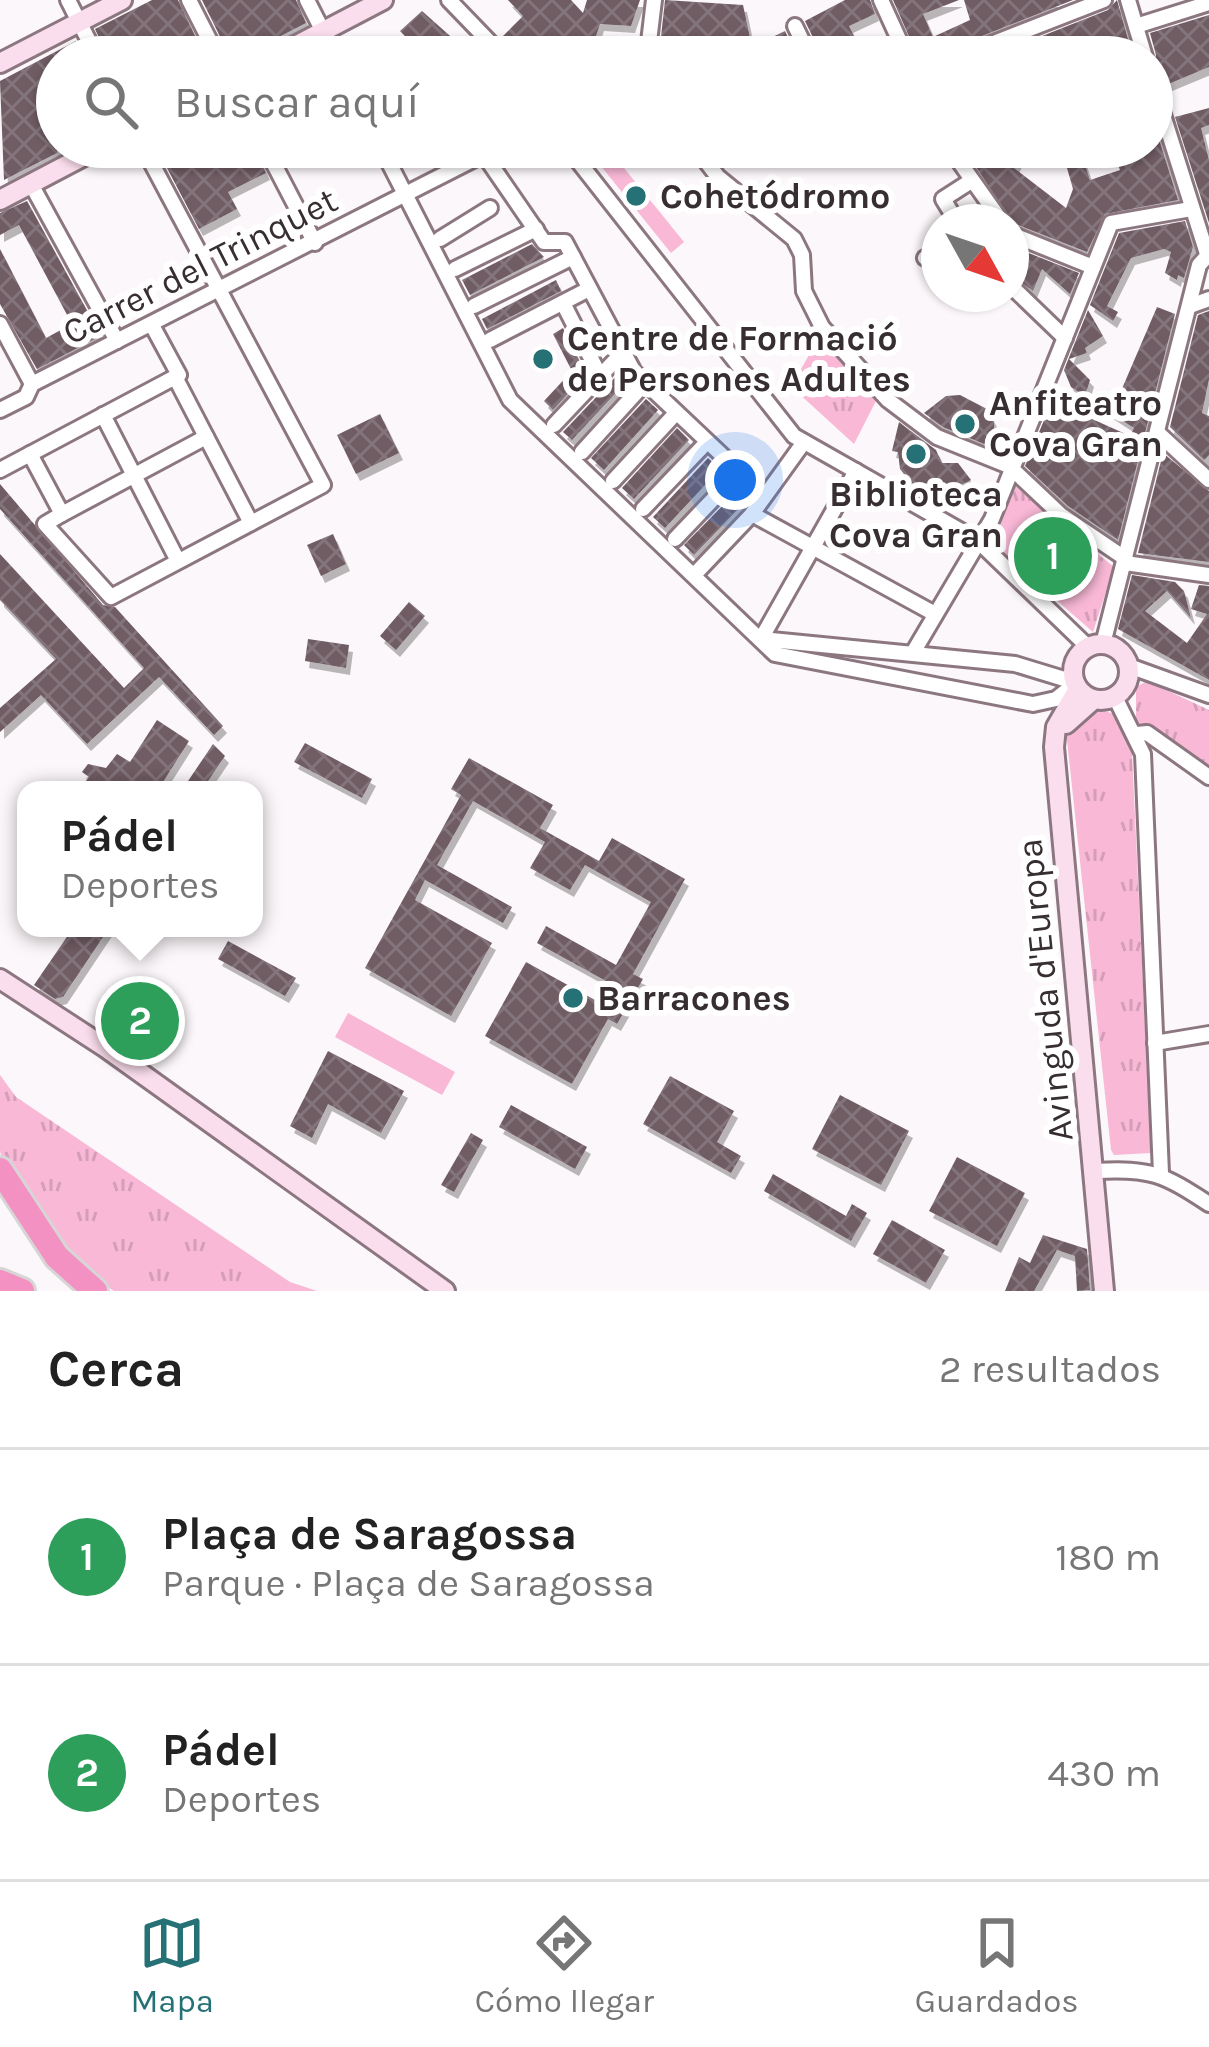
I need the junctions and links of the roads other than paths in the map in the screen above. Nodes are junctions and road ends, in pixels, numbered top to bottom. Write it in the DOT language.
graph roads {
  1 [pos="68,0"];
  2 [pos="122,0"];
  3 [pos="189,0"];
  4 [pos="307,0"];
  5 [pos="383,0"];
  6 [pos="449,0"];
  7 [pos="654,0"];
  8 [pos="881,0"];
  9 [pos="1104,0"];
  10 [pos="1128,0"];
  11 [pos="1209,3"];
  12 [pos="79,22"];
  13 [pos="795,26"];
  14 [pos="1136,26"];
  15 [pos="323,31"];
  16 [pos="52,36"];
  17 [pos="86,36"];
  18 [pos="207,36"];
  19 [pos="314,36"];
  20 [pos="326,36"];
  21 [pos="484,36"];
  22 [pos="651,36"];
  23 [pos="800,36"];
  24 [pos="897,36"];
  25 [pos="1012,36"];
  26 [pos="1139,36"];
  27 [pos="36,44"];
  28 [pos="0,63"];
  29 [pos="1173,149"];
  30 [pos="61,168"];
  31 [pos="154,168"];
  32 [pos="276,168"];
  33 [pos="392,168"];
  34 [pos="461,168"];
  35 [pos="501,168"];
  36 [pos="583,168"];
  37 [pos="711,168"];
  38 [pos="962,168"];
  39 [pos="971,182"];
  40 [pos="31,184"];
  41 [pos="406,195"];
  42 [pos="0,200"];
  43 [pos="947,204"];
  44 [pos="988,204"];
  45 [pos="490,208"];
  46 [pos="1191,209"];
  47 [pos="540,236"];
  48 [pos="440,238"];
  49 [pos="1029,241"];
  50 [pos="315,242"];
  51 [pos="1208,255"];
  52 [pos="572,257"];
  53 [pos="1094,267"];
  54 [pos="455,268"];
  55 [pos="589,289"];
  56 [pos="220,292"];
  57 [pos="1209,299"];
  58 [pos="562,303"];
  59 [pos="1029,303"];
  60 [pos="474,306"];
  61 [pos="1190,306"];
  62 [pos="0,324"];
  63 [pos="153,327"];
  64 [pos="1065,338"];
  65 [pos="490,340"];
  66 [pos="117,341"];
  67 [pos="622,353"];
  68 [pos="177,376"];
  69 [pos="600,376"];
  70 [pos="32,384"];
  71 [pos="644,384"];
  72 [pos="0,410"];
  73 [pos="676,413"];
  74 [pos="103,415"];
  75 [pos="554,425"];
  76 [pos="1158,433"];
  77 [pos="206,437"];
  78 [pos="706,442"];
  79 [pos="804,442"];
  80 [pos="582,452"];
  81 [pos="30,454"];
  82 [pos="1012,469"];
  83 [pos="0,470"];
  84 [pos="856,471"];
  85 [pos="739,472"];
  86 [pos="1207,473"];
  87 [pos="134,476"];
  88 [pos="613,481"];
  89 [pos="763,494"];
  90 [pos="643,509"];
  91 [pos="62,514"];
  92 [pos="752,514"];
  93 [pos="251,523"];
  94 [pos="675,538"];
  95 [pos="977,540"];
  96 [pos="812,547"];
  97 [pos="178,561"];
  98 [pos="1126,561"];
  99 [pos="696,574"];
  100 [pos="1209,575"];
  101 [pos="935,614"];
  102 [pos="761,638"];
  103 [pos="1096,645"];
  104 [pos="914,651"];
  105 [pos="1129,666"];
  106 [pos="1080,689"];
  107 [pos="1209,695"];
  108 [pos="1115,698"];
  109 [pos="1137,734"];
  110 [pos="1209,777"];
  111 [pos="0,979"];
  112 [pos="1209,1034"];
  113 [pos="1156,1043"];
  114 [pos="0,1170"];
  115 [pos="1100,1170"];
  116 [pos="1161,1173"];
  117 [pos="1209,1204"];
  118 [pos="0,1282"];
  119 [pos="22,1291"];
  120 [pos="95,1291"];
  121 [pos="445,1291"];
  122 [pos="1104,1291"];
  123 [pos="1114,1291"];
  1 -- 12 [label="street"];
  2 -- 12 [label="street"];
  3 -- 18 [label="street"];
  4 -- 15 [label="street"];
  5 -- 15 [label="street"];
  6 -- 21 [label="street"];
  7 -- 22 [label="street"];
  8 -- 24 [label="street"];
  9 -- 25 [label="street"];
  10 -- 14 [label="street"];
  11 -- 14 [label="street"];
  12 -- 16 [label="street"];
  12 -- 17 [label="street"];
  13 -- 23 [label="street"];
  14 -- 26 [label="street"];
  15 -- 19 [label="street"];
  15 -- 20 [label="street"];
  27 -- 28 [label="street"];
  29 -- 46 [label="street"];
  30 -- 40 [label="street"];
  31 -- 56 [label="street"];
  32 -- 50 [label="street"];
  33 -- 41 [label="street"];
  34 -- 41 [label="street, Carrer del Trinquet"];
  35 -- 47 [label="street"];
  36 -- 79 [label="street"];
  37 -- 82 [label="street"];
  38 -- 39 [label="street"];
  39 -- 43 [label="street"];
  39 -- 44 [label="street"];
  40 -- 42 [label="street"];
  40 -- 66 [label="street"];
  41 -- 50 [label="street, Carrer del Trinquet"];
  41 -- 99 [label="street"];
  45 -- 48 [label="street"];
  46 -- 51 [label="street"];
  46 -- 53 [label="street"];
  47 -- 52 [label="street"];
  47 -- 54 [label="street"];
  49 -- 53 [label="street"];
  50 -- 56 [label="street, Carrer del Trinquet"];
  51 -- 61 [label="street"];
  52 -- 55 [label="street"];
  52 -- 60 [label="street"];
  53 -- 64 [label="street"];
  55 -- 58 [label="street"];
  55 -- 67 [label="street"];
  56 -- 63 [label="street, Carrer del Trinquet"];
  56 -- 93 [label="street"];
  57 -- 61 [label="street"];
  58 -- 65 [label="street"];
  58 -- 69 [label="street"];
  59 -- 64 [label="street"];
  61 -- 76 [label="street"];
  62 -- 70 [label="street"];
  63 -- 66 [label="street, Carrer del Trinquet"];
  63 -- 68 [label="street"];
  64 -- 82 [label="street"];
  66 -- 70 [label="street, Carrer del Trinquet"];
  67 -- 69 [label="street"];
  67 -- 71 [label="street"];
  68 -- 74 [label="street"];
  68 -- 77 [label="street"];
  69 -- 75 [label="street"];
  70 -- 72 [label="street, Carrer del Trinquet"];
  71 -- 73 [label="street"];
  71 -- 80 [label="street"];
  73 -- 78 [label="street"];
  73 -- 88 [label="street"];
  74 -- 81 [label="street"];
  74 -- 87 [label="street"];
  76 -- 86 [label="street"];
  76 -- 98 [label="street"];
  77 -- 87 [label="street"];
  77 -- 93 [label="street"];
  78 -- 85 [label="street"];
  78 -- 90 [label="street"];
  79 -- 84 [label="street"];
  79 -- 89 [label="street"];
  81 -- 83 [label="street"];
  81 -- 91 [label="street"];
  82 -- 95 [label="street"];
  82 -- 98 [label="street"];
  84 -- 95 [label="street"];
  84 -- 96 [label="street"];
  85 -- 89 [label="street"];
  85 -- 94 [label="street"];
  87 -- 91 [label="street"];
  87 -- 97 [label="street"];
  89 -- 92 [label="street"];
  91 -- 97 [label="street"];
  92 -- 96 [label="street"];
  92 -- 99 [label="street"];
  93 -- 97 [label="street"];
  95 -- 101 [label="street"];
  95 -- 103 [label="street"];
  96 -- 101 [label="street"];
  96 -- 102 [label="street"];
  98 -- 100 [label="street"];
  98 -- 103 [label="street"];
  99 -- 102 [label="street"];
  101 -- 104 [label="street"];
  102 -- 104 [label="street"];
  102 -- 106 [label="street"];
  103 -- 105 [label="street"];
  103 -- 106 [label="street"];
  104 -- 106 [label="street"];
  105 -- 107 [label="street"];
  105 -- 108 [label="street"];
  106 -- 108 [label="street"];
  106 -- 115 [label="street, Avinguda d'Europa"];
  108 -- 109 [label="street"];
  109 -- 110 [label="street"];
  109 -- 113 [label="street"];
  111 -- 121 [label="street"];
  112 -- 113 [label="street"];
  113 -- 116 [label="street"];
  114 -- 120 [label="highway"];
  115 -- 116 [label="street"];
  115 -- 122 [label="street, Avinguda d'Europa"];
  115 -- 123 [label="street, Avinguda d'Europa"];
  116 -- 117 [label="street"];
  118 -- 119 [label="highway"];
}
